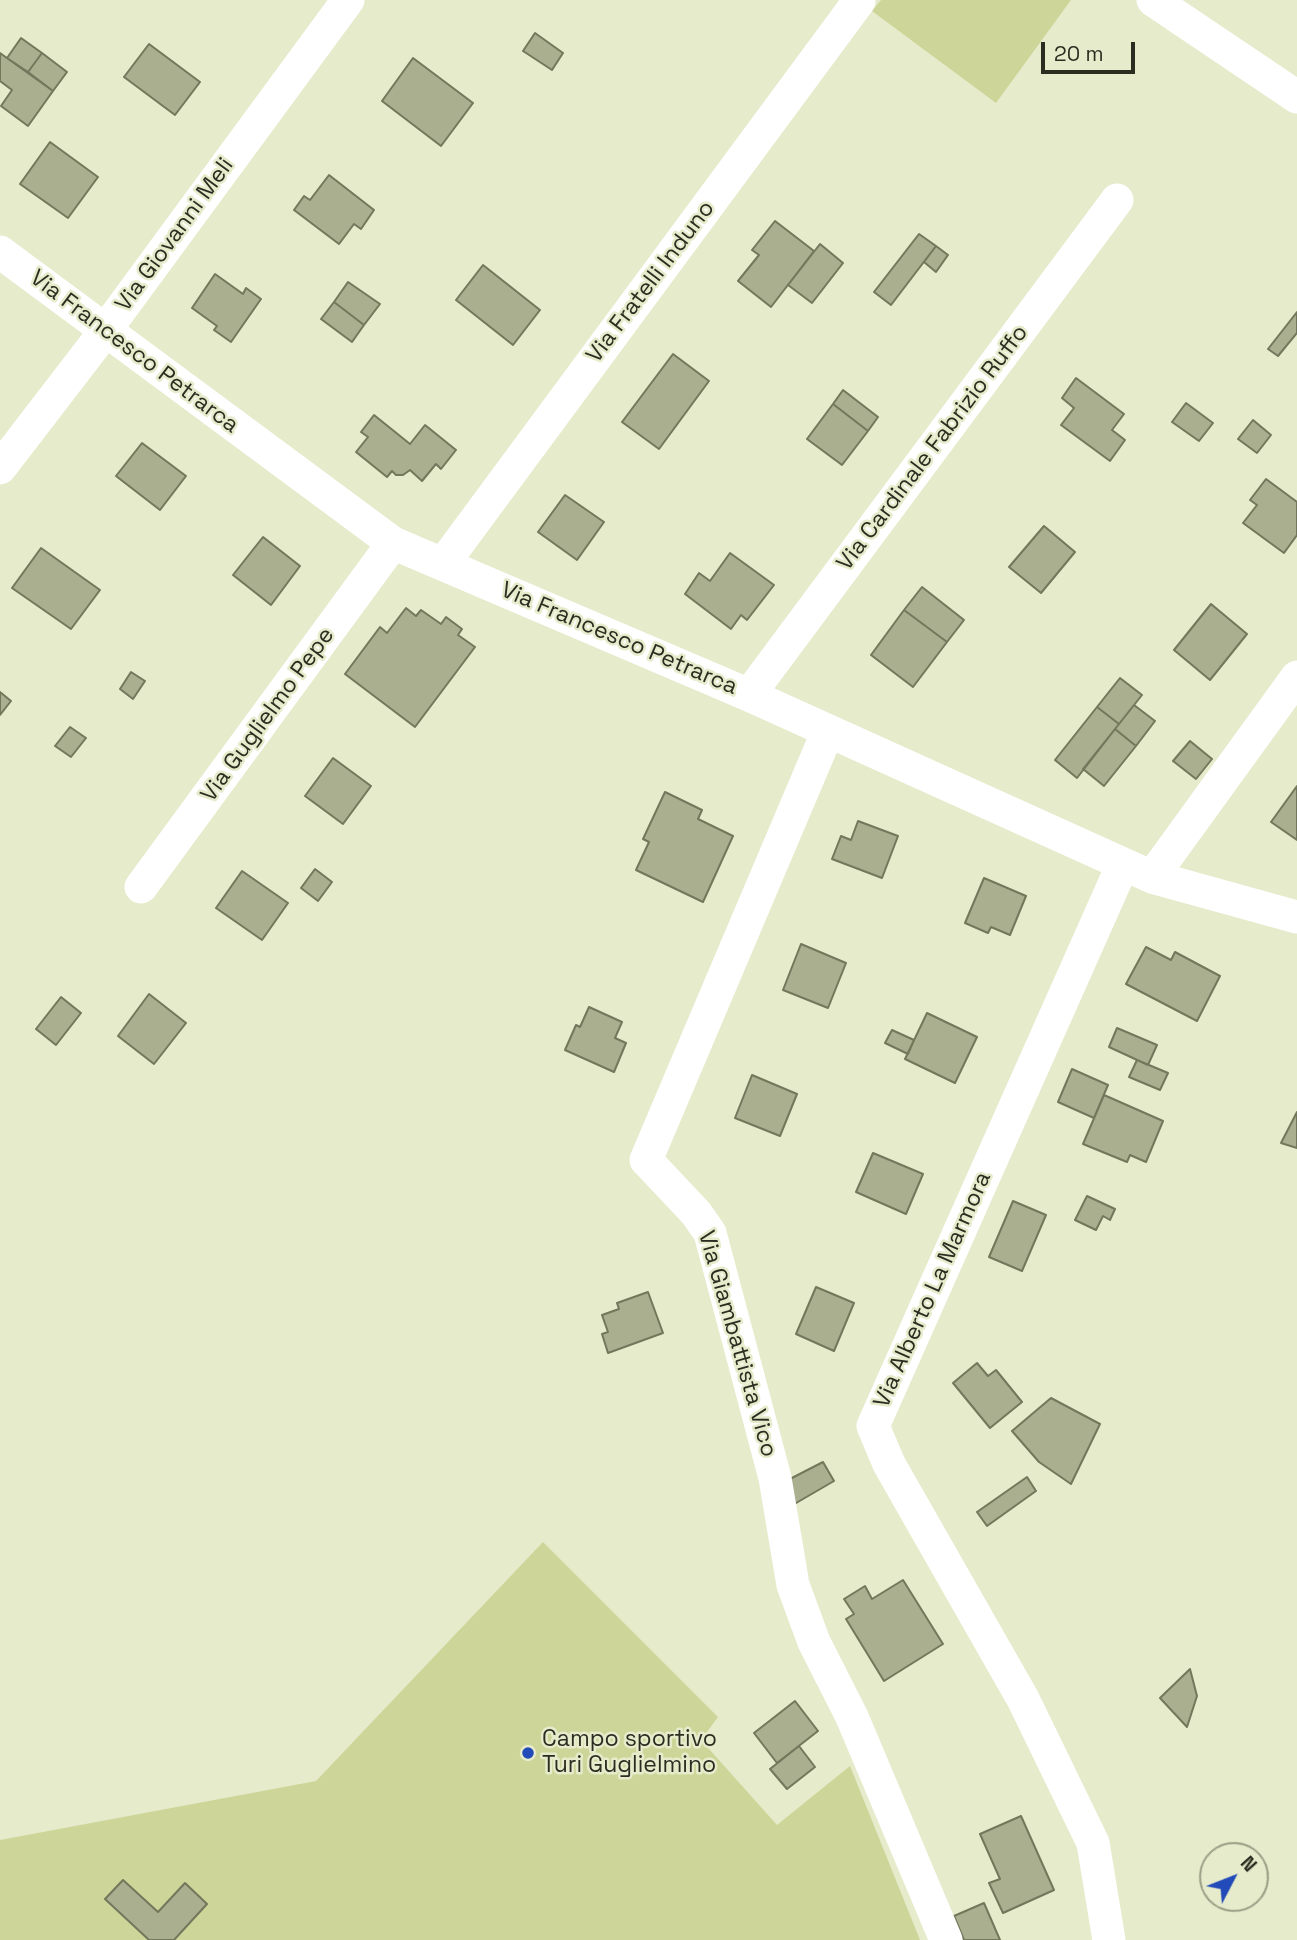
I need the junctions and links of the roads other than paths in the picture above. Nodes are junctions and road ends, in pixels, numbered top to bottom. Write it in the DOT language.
graph roads {
  1 [pos="348,0"];
  2 [pos="1153,0"];
  3 [pos="859,1"];
  4 [pos="1297,97"];
  5 [pos="1117,200"];
  6 [pos="0,252"];
  7 [pos="105,331"];
  8 [pos="0,468"];
  9 [pos="393,542"];
  10 [pos="443,564"];
  11 [pos="1297,677"];
  12 [pos="749,695"];
  13 [pos="828,731"];
  14 [pos="1137,870"];
  15 [pos="141,887"];
  16 [pos="1297,917"];
  17 [pos="946,1940"];
  18 [pos="1109,1940"];
  1 -- 7 [label="street, Via Giovanni Meli"];
  2 -- 4 [label="street"];
  3 -- 10 [label="street, Via Fratelli Induno"];
  5 -- 12 [label="street, Via Cardinale Fabrizio Ruffo"];
  6 -- 7 [label="street, Via Francesco Petrarca"];
  7 -- 8 [label="street, Via Giovanni Meli"];
  7 -- 9 [label="street, Via Francesco Petrarca"];
  9 -- 10 [label="street, Via Francesco Petrarca"];
  9 -- 15 [label="street, Via Guglielmo Pepe"];
  10 -- 12 [label="street, Via Francesco Petrarca"];
  11 -- 14 [label="street"];
  12 -- 13 [label="street, Via Francesco Petrarca"];
  13 -- 14 [label="street, Via Francesco Petrarca"];
  13 -- 17 [label="street, Via Giambattista Vico"];
  14 -- 16 [label="street, Via Francesco Petrarca"];
  14 -- 18 [label="street, Via Alberto La Marmora"];
}
